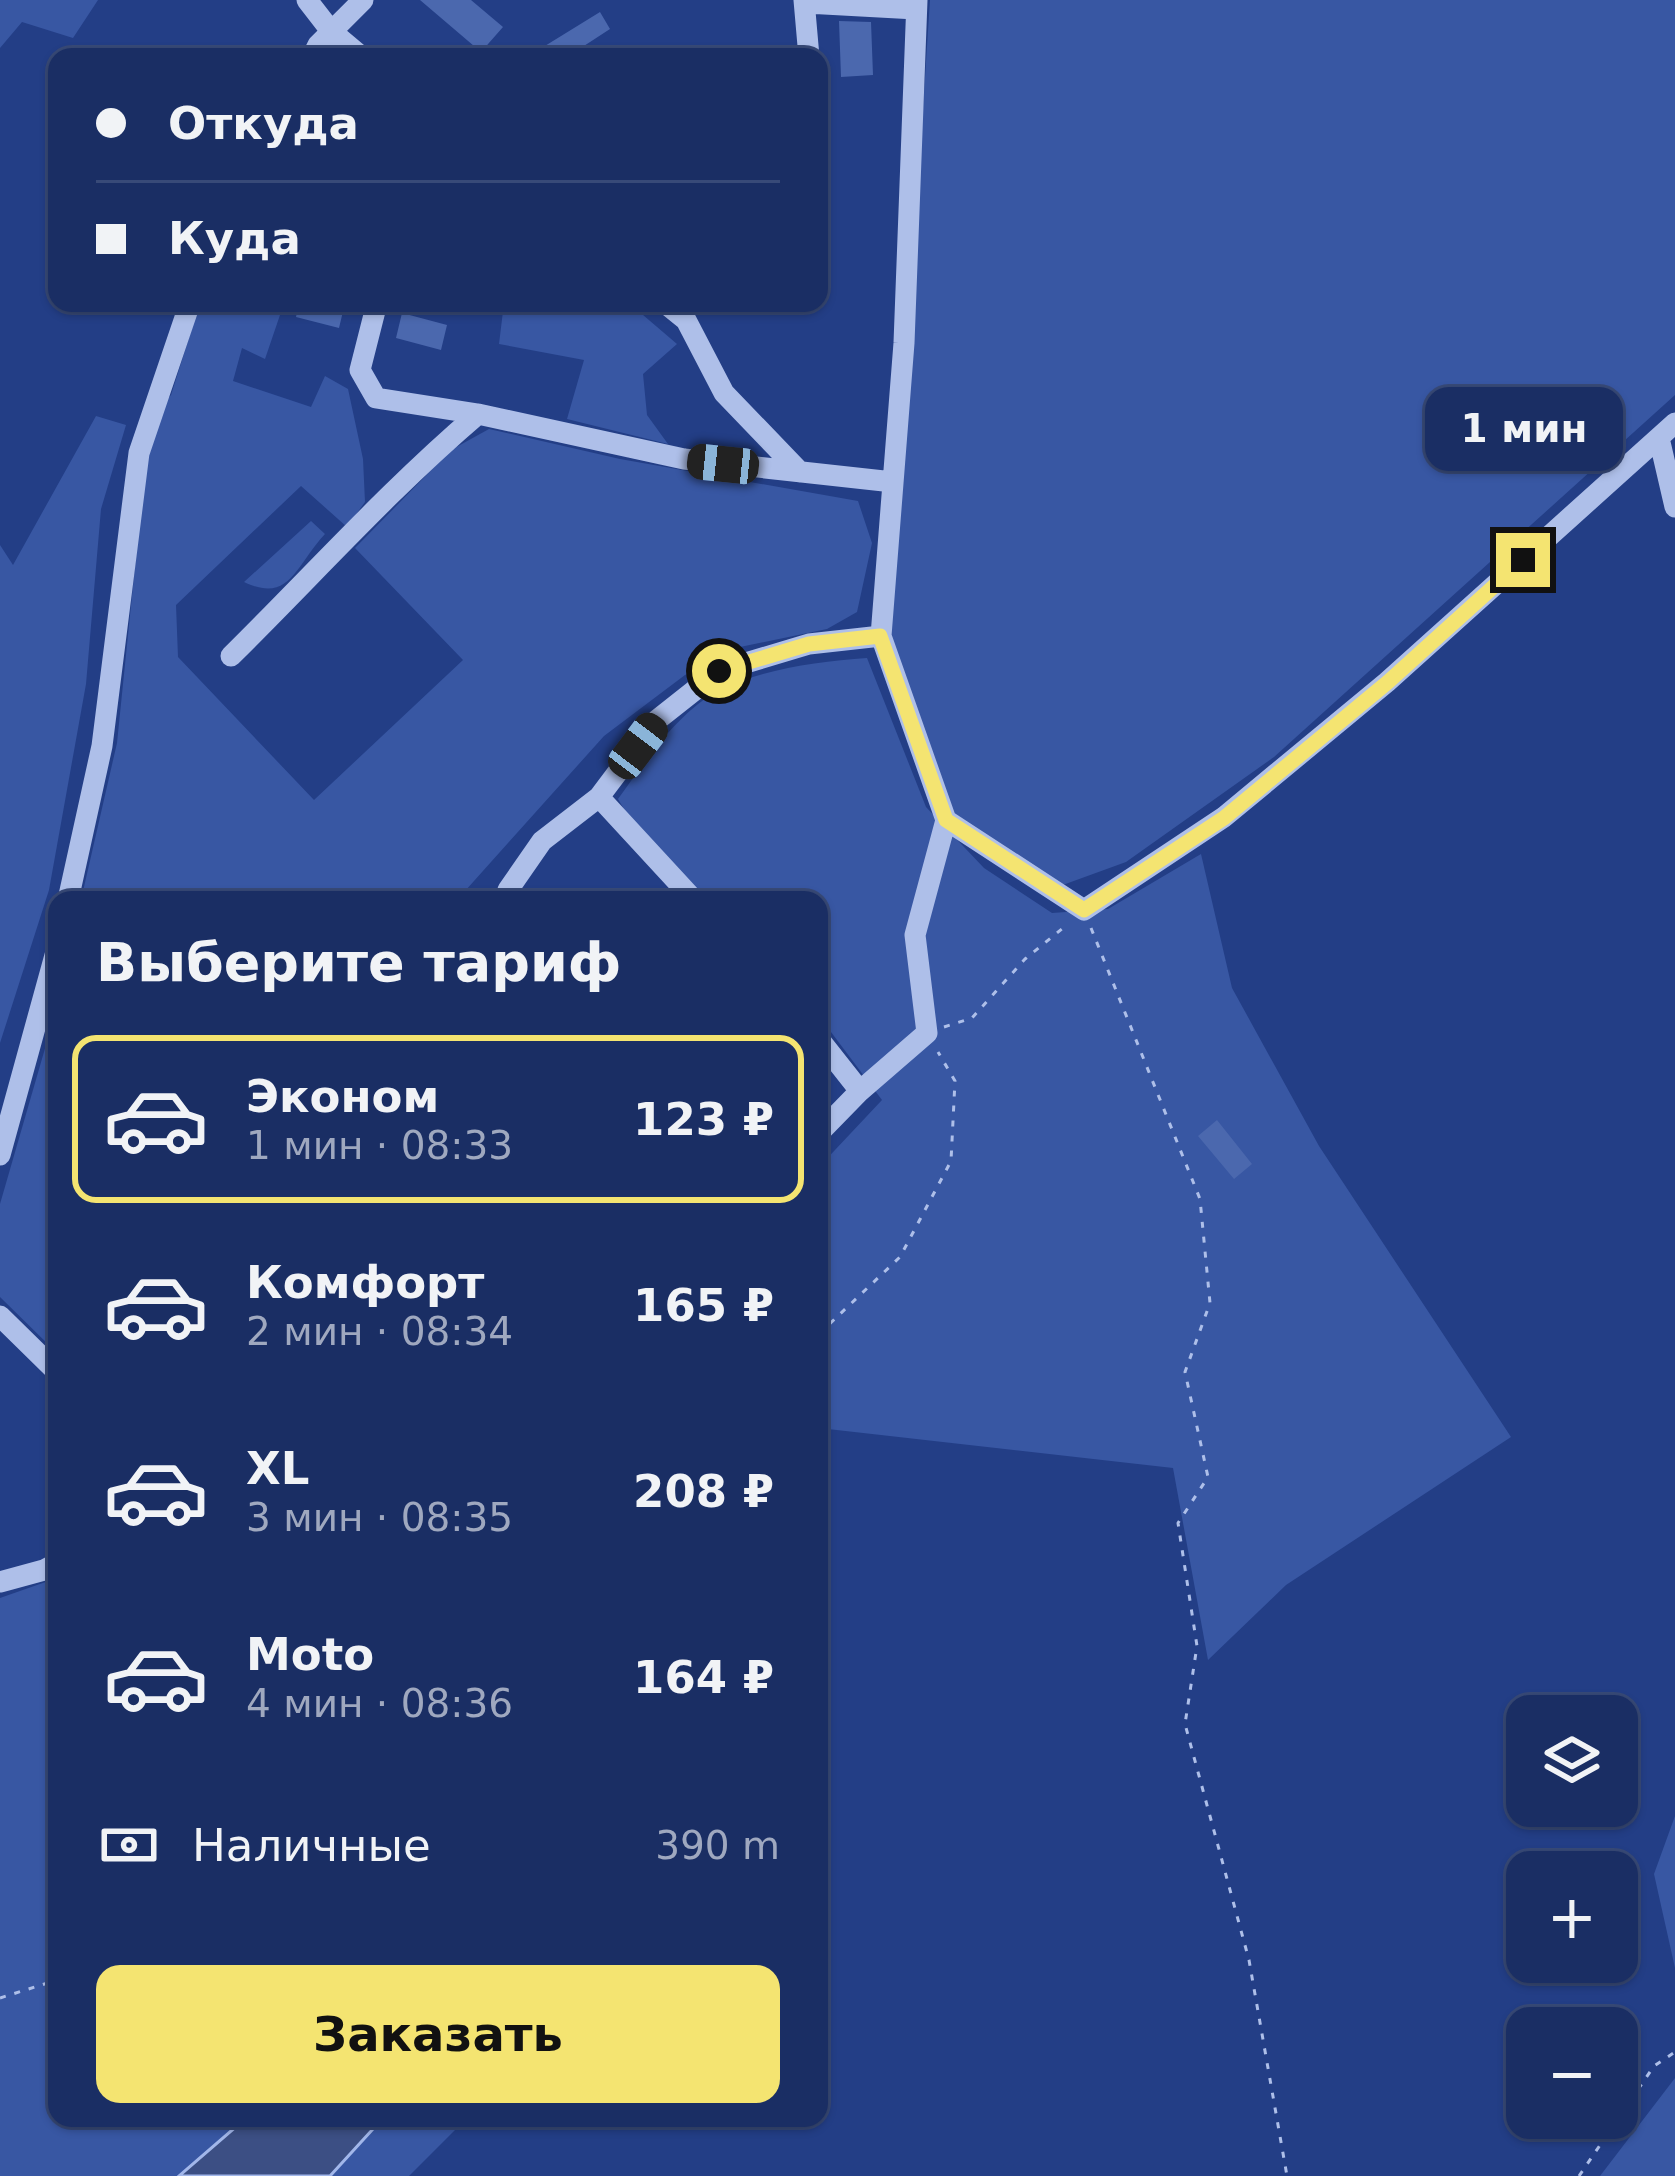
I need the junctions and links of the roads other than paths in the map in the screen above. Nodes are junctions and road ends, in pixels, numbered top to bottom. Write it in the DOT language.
graph roads {
  1 [pos="307,0"];
  2 [pos="362,0"];
  3 [pos="805,2"];
  4 [pos="917,5"];
  5 [pos="332,32"];
  6 [pos="319,48"];
  7 [pos="351,48"];
  8 [pos="808,48"];
  9 [pos="187,312"];
  10 [pos="374,312"];
  11 [pos="676,312"];
  12 [pos="478,414"];
  13 [pos="1667,431"];
  14 [pos="800,472"];
  15 [pos="893,482"];
  16 [pos="1675,507"];
  17 [pos="880,636"];
  18 [pos="231,656"];
  19 [pos="599,797"];
  20 [pos="946,820"];
  21 [pos="70,891"];
  22 [pos="508,891"];
  23 [pos="686,891"];
  24 [pos="48,981"];
  25 [pos="828,1050"];
  26 [pos="860,1091"];
  27 [pos="828,1124"];
  28 [pos="0,1155"];
  29 [pos="0,1316"];
  30 [pos="48,1363"];
  31 [pos="48,1568"];
  32 [pos="0,1582"];
  1 -- 5 [label="street"];
  2 -- 5 [label="street"];
  3 -- 4 [label="street"];
  3 -- 8 [label="street"];
  4 -- 15 [label="street"];
  5 -- 6 [label="street"];
  5 -- 7 [label="street"];
  9 -- 21 [label="street"];
  10 -- 12 [label="street"];
  11 -- 14 [label="street"];
  12 -- 14 [label="street"];
  12 -- 18 [label="street"];
  13 -- 16 [label="street"];
  13 -- 20 [label="street"];
  14 -- 15 [label="street"];
  15 -- 17 [label="street"];
  17 -- 19 [label="street"];
  17 -- 20 [label="street"];
  19 -- 22 [label="street"];
  19 -- 23 [label="street"];
  20 -- 26 [label="street"];
  24 -- 28 [label="street"];
  25 -- 26 [label="street"];
  26 -- 27 [label="street"];
  29 -- 30 [label="street"];
  31 -- 32 [label="street"];
}
